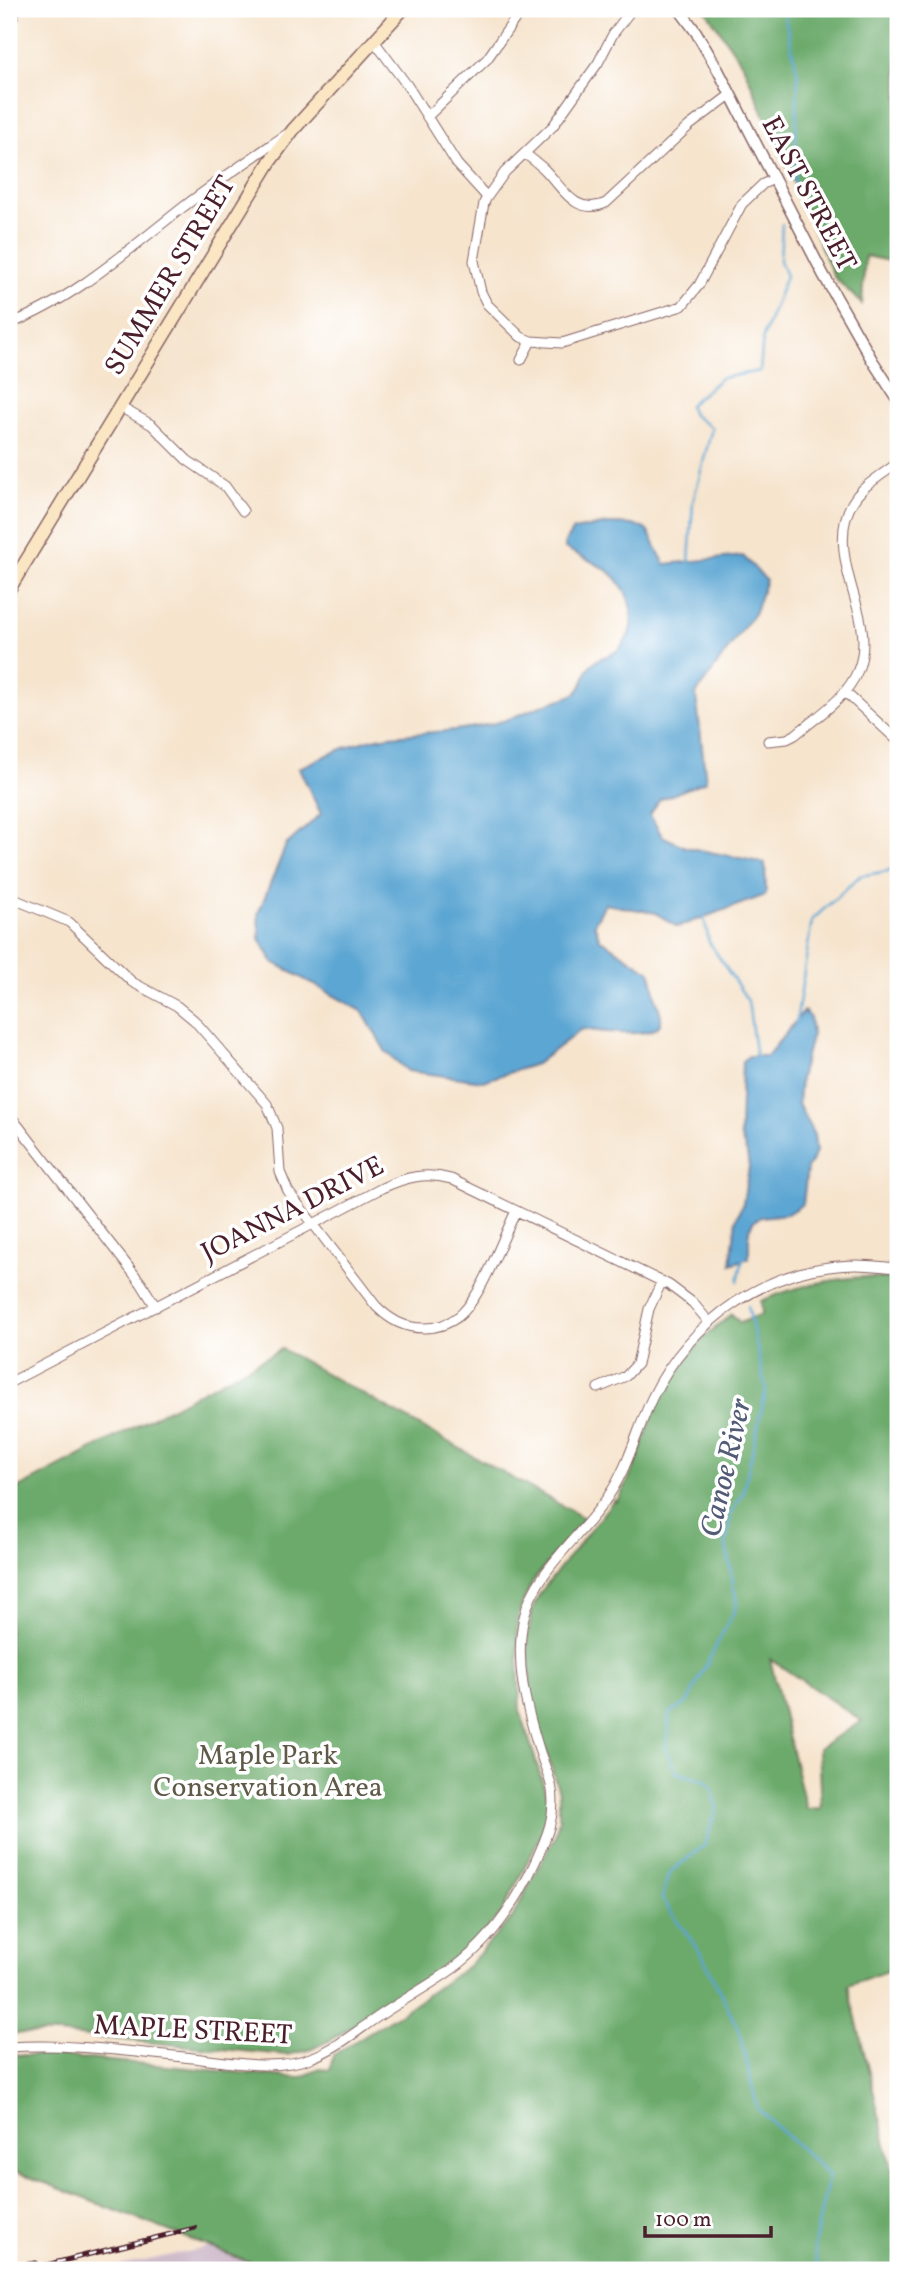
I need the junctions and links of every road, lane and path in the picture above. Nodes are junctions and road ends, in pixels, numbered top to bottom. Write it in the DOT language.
graph roads {
  1 [pos="403,9"];
  2 [pos="522,9"];
  3 [pos="632,9"];
  4 [pos="679,9"];
  5 [pos="374,41"];
  6 [pos="730,95"];
  7 [pos="427,117"];
  8 [pos="293,130"];
  9 [pos="525,154"];
  10 [pos="774,179"];
  11 [pos="487,197"];
  12 [pos="9,324"];
  13 [pos="531,341"];
  14 [pos="521,360"];
  15 [pos="898,400"];
  16 [pos="120,407"];
  17 [pos="898,463"];
  18 [pos="243,511"];
  19 [pos="9,589"];
  20 [pos="845,692"];
  21 [pos="768,741"];
  22 [pos="898,741"];
  23 [pos="9,897"];
  24 [pos="9,1114"];
  25 [pos="516,1211"];
  26 [pos="314,1224"];
  27 [pos="898,1268"];
  28 [pos="662,1281"];
  29 [pos="156,1307"];
  30 [pos="709,1322"];
  31 [pos="9,1383"];
  32 [pos="598,1388"];
  33 [pos="9,2047"];
  1 -- 5 [label="main road, SUMMER STREET"];
  2 -- 7 [label="street"];
  3 -- 9 [label="street"];
  4 -- 6 [label="street, EAST STREET"];
  5 -- 7 [label="street"];
  5 -- 8 [label="main road, SUMMER STREET"];
  6 -- 9 [label="street"];
  6 -- 10 [label="street, EAST STREET"];
  7 -- 11 [label="street"];
  8 -- 12 [label="street"];
  8 -- 16 [label="main road, SUMMER STREET"];
  9 -- 11 [label="street"];
  10 -- 13 [label="street"];
  10 -- 15 [label="street, EAST STREET"];
  11 -- 13 [label="street"];
  13 -- 14 [label="street"];
  16 -- 18 [label="street"];
  16 -- 19 [label="main road, SUMMER STREET"];
  17 -- 20 [label="street"];
  20 -- 21 [label="street"];
  20 -- 22 [label="street"];
  23 -- 26 [label="street"];
  24 -- 29 [label="street"];
  25 -- 26 [label="street, JOANNA DRIVE"];
  25 -- 26 [label="street"];
  25 -- 28 [label="street, JOANNA DRIVE"];
  26 -- 29 [label="street, JOANNA DRIVE"];
  27 -- 30 [label="street, MAPLE STREET"];
  28 -- 30 [label="street, JOANNA DRIVE"];
  28 -- 32 [label="street"];
  29 -- 31 [label="street, JOANNA DRIVE"];
  30 -- 33 [label="street, MAPLE STREET"];
}
